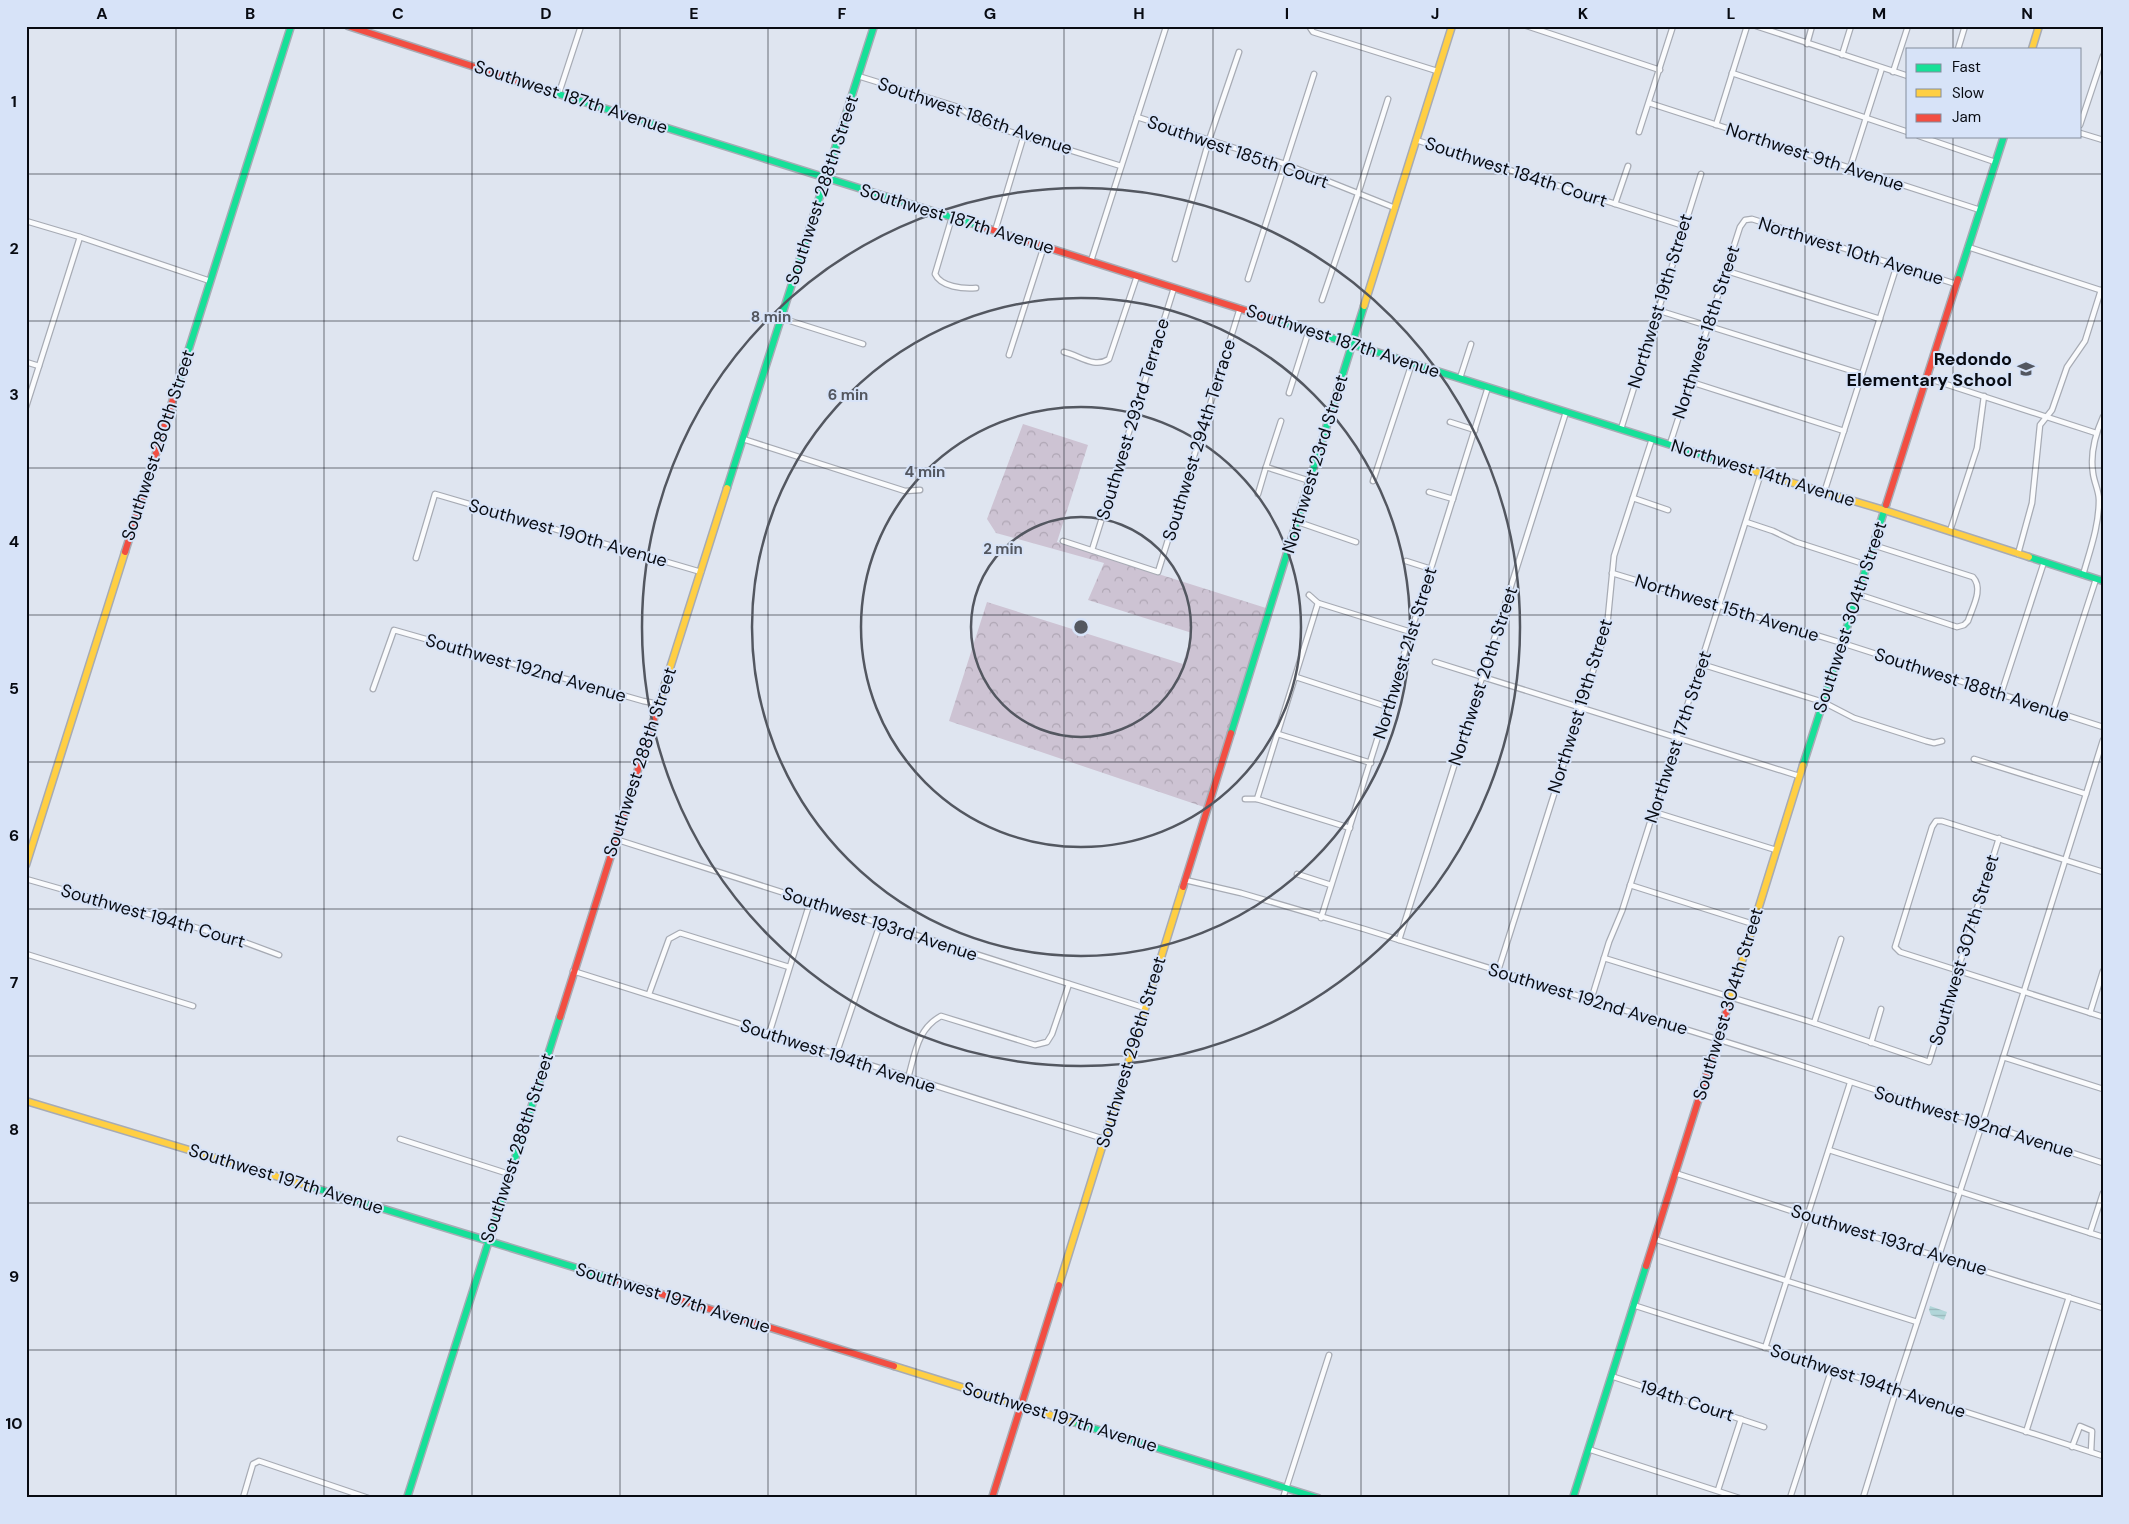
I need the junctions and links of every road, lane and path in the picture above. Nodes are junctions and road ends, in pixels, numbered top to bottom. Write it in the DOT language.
graph roads {
  1 [pos="291,26"];
  2 [pos="348,26"];
  3 [pos="581,26"];
  4 [pos="874,26"];
  5 [pos="1452,26"];
  6 [pos="1528,26"];
  7 [pos="1673,26"];
  8 [pos="1747,26"];
  9 [pos="1756,26"];
  10 [pos="1812,26"];
  11 [pos="1851,26"];
  12 [pos="1908,26"];
  13 [pos="1965,26"];
  14 [pos="2038,26"];
  15 [pos="1166,27"];
  16 [pos="1310,27"];
  17 [pos="1807,44"];
  18 [pos="1958,48"];
  19 [pos="2032,48"];
  20 [pos="1240,52"];
  21 [pos="1842,55"];
  22 [pos="2103,56"];
  23 [pos="1882,68"];
  24 [pos="1660,70"];
  25 [pos="1437,71"];
  26 [pos="1894,72"];
  27 [pos="1732,73"];
  28 [pos="1314,74"];
  29 [pos="1906,75"];
  30 [pos="858,76"];
  31 [pos="559,93"];
  32 [pos="1388,99"];
  33 [pos="1649,103"];
  34 [pos="1137,117"];
  35 [pos="1866,118"];
  36 [pos="2082,119"];
  37 [pos="1716,125"];
  38 [pos="1906,131"];
  39 [pos="1639,132"];
  40 [pos="2082,133"];
  41 [pos="1024,135"];
  42 [pos="1925,138"];
  43 [pos="2003,138"];
  44 [pos="1209,140"];
  45 [pos="1416,140"];
  46 [pos="2103,140"];
  47 [pos="1995,162"];
  48 [pos="1285,164"];
  49 [pos="1121,166"];
  50 [pos="1628,166"];
  51 [pos="1850,168"];
  52 [pos="1701,174"];
  53 [pos="826,178"];
  54 [pos="1358,194"];
  55 [pos="1615,204"];
  56 [pos="1395,208"];
  57 [pos="1980,210"];
  58 [pos="952,218"];
  59 [pos="1745,220"];
  60 [pos="26,221"];
  61 [pos="1684,226"];
  62 [pos="995,231"];
  63 [pos="80,237"];
  64 [pos="1044,246"];
  65 [pos="1968,247"];
  66 [pos="1175,259"];
  67 [pos="1091,261"];
  68 [pos="1897,265"];
  69 [pos="1727,271"];
  70 [pos="1137,276"];
  71 [pos="1248,279"];
  72 [pos="210,281"];
  73 [pos="1956,284"];
  74 [pos="976,288"];
  75 [pos="1174,288"];
  76 [pos="2102,290"];
  77 [pos="1322,300"];
  78 [pos="1240,308"];
  79 [pos="1657,310"];
  80 [pos="781,318"];
  81 [pos="1880,319"];
  82 [pos="1708,326"];
  83 [pos="1309,330"];
  84 [pos="863,344"];
  85 [pos="1352,344"];
  86 [pos="1471,344"];
  87 [pos="1064,352"];
  88 [pos="1009,355"];
  89 [pos="26,362"];
  90 [pos="1412,363"];
  91 [pos="39,366"];
  92 [pos="1862,374"];
  93 [pos="1460,378"];
  94 [pos="1927,378"];
  95 [pos="1691,382"];
  96 [pos="1488,387"];
  97 [pos="1289,392"];
  98 [pos="1984,396"];
  99 [pos="26,407"];
  100 [pos="1566,412"];
  101 [pos="2046,416"];
  102 [pos="2103,417"];
  103 [pos="1281,422"];
  104 [pos="1450,422"];
  105 [pos="1620,429"];
  106 [pos="1475,430"];
  107 [pos="1844,431"];
  108 [pos="2096,433"];
  109 [pos="743,439"];
  110 [pos="1652,439"];
  111 [pos="1670,444"];
  112 [pos="1266,467"];
  113 [pos="1761,473"];
  114 [pos="1310,481"];
  115 [pos="1373,481"];
  116 [pos="920,490"];
  117 [pos="1428,492"];
  118 [pos="1824,493"];
  119 [pos="1258,494"];
  120 [pos="2101,496"];
  121 [pos="1633,498"];
  122 [pos="1453,499"];
  123 [pos="1668,510"];
  124 [pos="1884,510"];
  125 [pos="1298,522"];
  126 [pos="1746,522"];
  127 [pos="1950,531"];
  128 [pos="1063,541"];
  129 [pos="1356,542"];
  130 [pos="1873,545"];
  131 [pos="1092,550"];
  132 [pos="2018,554"];
  133 [pos="416,558"];
  134 [pos="1406,561"];
  135 [pos="2044,562"];
  136 [pos="1867,565"];
  137 [pos="1431,569"];
  138 [pos="701,572"];
  139 [pos="1612,573"];
  140 [pos="2083,575"];
  141 [pos="2096,579"];
  142 [pos="2103,581"];
  143 [pos="1857,594"];
  144 [pos="1309,595"];
  145 [pos="1318,603"];
  146 [pos="1271,606"];
  147 [pos="1719,607"];
  148 [pos="1411,632"];
  149 [pos="1842,643"];
  150 [pos="1435,662"];
  151 [pos="1701,664"];
  152 [pos="1296,677"];
  153 [pos="1483,678"];
  154 [pos="373,688"];
  155 [pos="2000,694"];
  156 [pos="1822,702"];
  157 [pos="659,704"];
  158 [pos="1388,707"];
  159 [pos="1581,708"];
  160 [pos="2053,711"];
  161 [pos="2103,727"];
  162 [pos="1278,734"];
  163 [pos="1677,738"];
  164 [pos="1942,740"];
  165 [pos="2103,740"];
  166 [pos="1974,759"];
  167 [pos="1370,763"];
  168 [pos="1799,776"];
  169 [pos="2086,794"];
  170 [pos="1245,799"];
  171 [pos="1257,799"];
  172 [pos="1654,812"];
  173 [pos="1350,828"];
  174 [pos="1999,838"];
  175 [pos="615,839"];
  176 [pos="1776,850"];
  177 [pos="2065,860"];
  178 [pos="26,865"];
  179 [pos="2103,872"];
  180 [pos="1297,874"];
  181 [pos="26,880"];
  182 [pos="1185,880"];
  183 [pos="1331,885"];
  184 [pos="1630,886"];
  185 [pos="810,902"];
  186 [pos="1321,918"];
  187 [pos="880,924"];
  188 [pos="1753,924"];
  189 [pos="1841,938"];
  190 [pos="1399,940"];
  191 [pos="26,954"];
  192 [pos="279,955"];
  193 [pos="1604,958"];
  194 [pos="790,967"];
  195 [pos="573,971"];
  196 [pos="1498,971"];
  197 [pos="1957,971"];
  198 [pos="2103,971"];
  199 [pos="1069,984"];
  200 [pos="2023,992"];
  201 [pos="649,994"];
  202 [pos="1730,997"];
  203 [pos="1591,1000"];
  204 [pos="193,1006"];
  205 [pos="1145,1008"];
  206 [pos="1881,1009"];
  207 [pos="2090,1013"];
  208 [pos="2103,1017"];
  209 [pos="1814,1023"];
  210 [pos="769,1034"];
  211 [pos="1717,1039"];
  212 [pos="1871,1043"];
  213 [pos="836,1054"];
  214 [pos="2003,1057"];
  215 [pos="908,1078"];
  216 [pos="1850,1083"];
  217 [pos="2103,1089"];
  218 [pos="26,1101"];
  219 [pos="1982,1123"];
  220 [pos="400,1139"];
  221 [pos="1104,1139"];
  222 [pos="1829,1150"];
  223 [pos="2103,1163"];
  224 [pos="1675,1173"];
  225 [pos="509,1174"];
  226 [pos="1960,1191"];
  227 [pos="2103,1193"];
  228 [pos="1808,1216"];
  229 [pos="2090,1233"];
  230 [pos="2103,1237"];
  231 [pos="1654,1239"];
  232 [pos="487,1240"];
  233 [pos="1939,1257"];
  234 [pos="1786,1281"];
  235 [pos="2069,1297"];
  236 [pos="1634,1305"];
  237 [pos="2103,1308"];
  238 [pos="1917,1322"];
  239 [pos="1765,1348"];
  240 [pos="1329,1355"];
  241 [pos="1832,1368"];
  242 [pos="1611,1376"];
  243 [pos="1896,1390"];
  244 [pos="1021,1404"];
  245 [pos="1741,1419"];
  246 [pos="1764,1427"];
  247 [pos="2026,1432"];
  248 [pos="2072,1447"];
  249 [pos="1588,1450"];
  250 [pos="2091,1452"];
  251 [pos="2103,1456"];
  252 [pos="1286,1488"];
  253 [pos="1718,1490"];
  254 [pos="242,1498"];
  255 [pos="368,1498"];
  256 [pos="407,1498"];
  257 [pos="992,1498"];
  258 [pos="1283,1498"];
  259 [pos="1318,1498"];
  260 [pos="1573,1498"];
  261 [pos="1739,1498"];
  262 [pos="1790,1498"];
  263 [pos="1863,1498"];
  1 -- 72 [label="street, Southwest 280th Street"];
  2 -- 31 [label="street, Southwest 187th Avenue"];
  3 -- 31 [label="street"];
  4 -- 30 [label="street, Southwest 288th Street"];
  5 -- 25 [label="street"];
  6 -- 24 [label="street"];
  7 -- 24 [label="street"];
  8 -- 27 [label="street"];
  9 -- 17 [label="street"];
  10 -- 17 [label="street"];
  11 -- 21 [label="street"];
  12 -- 26 [label="street"];
  13 -- 18 [label="street"];
  14 -- 19 [label="street"];
  15 -- 34 [label="street"];
  16 -- 25 [label="street"];
  17 -- 21 [label="street"];
  20 -- 44 [label="street"];
  21 -- 23 [label="street"];
  22 -- 36 [label="street"];
  23 -- 26 [label="street"];
  23 -- 35 [label="street"];
  24 -- 33 [label="street"];
  25 -- 45 [label="street"];
  26 -- 29 [label="street"];
  27 -- 35 [label="street"];
  27 -- 37 [label="street"];
  28 -- 48 [label="street"];
  30 -- 41 [label="street, Southwest 186th Avenue"];
  30 -- 53 [label="street, Southwest 288th Street"];
  31 -- 53 [label="street, Southwest 187th Avenue"];
  32 -- 54 [label="street"];
  33 -- 37 [label="street, Northwest 9th Avenue"];
  33 -- 39 [label="street"];
  34 -- 44 [label="street, Southwest 185th Court"];
  34 -- 49 [label="street"];
  35 -- 38 [label="street"];
  35 -- 51 [label="street"];
  37 -- 51 [label="street, Northwest 9th Avenue"];
  40 -- 46 [label="street"];
  41 -- 49 [label="street, Southwest 186th Avenue"];
  41 -- 62 [label="street"];
  42 -- 47 [label="street"];
  43 -- 47 [label="street, Southwest 304th Street"];
  44 -- 48 [label="street, Southwest 185th Court"];
  44 -- 66 [label="street"];
  45 -- 55 [label="street, Southwest 184th Court"];
  45 -- 56 [label="street"];
  47 -- 57 [label="street, Southwest 304th Street"];
  48 -- 54 [label="street, Southwest 185th Court"];
  48 -- 71 [label="street"];
  49 -- 67 [label="street"];
  50 -- 55 [label="street"];
  51 -- 57 [label="street, Northwest 9th Avenue"];
  52 -- 61 [label="street, Northwest 19th Street"];
  53 -- 58 [label="street, Southwest 187th Avenue"];
  53 -- 80 [label="street, Southwest 288th Street"];
  54 -- 56 [label="street, Southwest 185th Court"];
  54 -- 77 [label="street"];
  55 -- 61 [label="street, Southwest 184th Court"];
  56 -- 85 [label="street, Northwest 23rd Street"];
  57 -- 65 [label="street, Southwest 304th Street"];
  58 -- 62 [label="street, Southwest 187th Avenue"];
  58 -- 74 [label="street"];
  59 -- 68 [label="street, Northwest 10th Avenue"];
  59 -- 69 [label="street, Northwest 18th Street"];
  60 -- 63 [label="street"];
  61 -- 79 [label="street, Northwest 19th Street"];
  62 -- 64 [label="street, Southwest 187th Avenue"];
  63 -- 72 [label="street"];
  63 -- 91 [label="street"];
  64 -- 67 [label="street, Southwest 187th Avenue"];
  64 -- 88 [label="street"];
  65 -- 73 [label="street, Southwest 304th Street"];
  65 -- 76 [label="street"];
  67 -- 70 [label="street, Southwest 187th Avenue"];
  68 -- 73 [label="street, Northwest 10th Avenue"];
  68 -- 81 [label="street"];
  69 -- 81 [label="street"];
  69 -- 82 [label="street, Northwest 18th Street"];
  70 -- 75 [label="street, Southwest 187th Avenue"];
  70 -- 87 [label="street"];
  72 -- 178 [label="street, Southwest 280th Street"];
  73 -- 94 [label="street, Southwest 304th Street"];
  75 -- 78 [label="street, Southwest 187th Avenue"];
  75 -- 131 [label="street, Southwest 293rd Terrace"];
  76 -- 101 [label="street"];
  78 -- 83 [label="street, Southwest 187th Avenue"];
  78 -- 131 [label="street, Southwest 294th Terrace"];
  79 -- 82 [label="street"];
  79 -- 105 [label="street, Northwest 19th Street"];
  80 -- 84 [label="street"];
  80 -- 109 [label="street, Southwest 288th Street"];
  81 -- 92 [label="street"];
  82 -- 92 [label="street"];
  82 -- 95 [label="street, Northwest 18th Street"];
  83 -- 85 [label="street, Southwest 187th Avenue"];
  83 -- 97 [label="street"];
  85 -- 90 [label="street, Southwest 187th Avenue"];
  85 -- 114 [label="street, Northwest 23rd Street"];
  86 -- 93 [label="street"];
  89 -- 91 [label="street"];
  90 -- 93 [label="street, Southwest 187th Avenue"];
  90 -- 115 [label="street"];
  91 -- 99 [label="street"];
  92 -- 107 [label="street"];
  93 -- 96 [label="street, Southwest 187th Avenue"];
  94 -- 98 [label="street"];
  94 -- 124 [label="street, Southwest 304th Street"];
  95 -- 107 [label="street"];
  95 -- 111 [label="street, Northwest 18th Street"];
  96 -- 100 [label="street, Southwest 187th Avenue"];
  96 -- 106 [label="street, Northwest 21st Street"];
  98 -- 101 [label="street"];
  98 -- 127 [label="street"];
  100 -- 105 [label="street, Northwest 14th Avenue"];
  100 -- 153 [label="street, Northwest 20th Street"];
  101 -- 108 [label="street"];
  101 -- 132 [label="street"];
  102 -- 108 [label="street"];
  103 -- 112 [label="street"];
  104 -- 106 [label="street"];
  105 -- 110 [label="street, Northwest 14th Avenue"];
  106 -- 122 [label="street, Northwest 21st Street"];
  107 -- 118 [label="street"];
  108 -- 120 [label="street"];
  109 -- 116 [label="street"];
  109 -- 138 [label="street, Southwest 288th Street"];
  110 -- 111 [label="street, Northwest 14th Avenue"];
  110 -- 121 [label="street, Northwest 19th Street"];
  111 -- 113 [label="street, Northwest 14th Avenue"];
  112 -- 114 [label="street"];
  112 -- 119 [label="street"];
  113 -- 118 [label="street, Northwest 14th Avenue"];
  113 -- 126 [label="street, Northwest 17th Street"];
  114 -- 125 [label="street, Northwest 23rd Street"];
  117 -- 122 [label="street"];
  118 -- 124 [label="street, Northwest 14th Avenue"];
  120 -- 140 [label="street"];
  121 -- 123 [label="street"];
  121 -- 139 [label="street, Northwest 19th Street"];
  122 -- 137 [label="street, Northwest 21st Street"];
  124 -- 127 [label="street, Northwest 14th Avenue"];
  124 -- 130 [label="street, Southwest 304th Street"];
  125 -- 129 [label="street"];
  125 -- 146 [label="street, Northwest 23rd Street"];
  126 -- 136 [label="street"];
  126 -- 147 [label="street, Northwest 17th Street"];
  127 -- 132 [label="street, Northwest 14th Avenue"];
  128 -- 131 [label="street"];
  130 -- 136 [label="street, Southwest 304th Street"];
  130 -- 143 [label="street"];
  132 -- 135 [label="street, Northwest 14th Avenue"];
  133 -- 138 [label="street, Southwest 190th Avenue"];
  134 -- 137 [label="street"];
  135 -- 140 [label="street, Northwest 14th Avenue"];
  135 -- 155 [label="street"];
  136 -- 143 [label="street, Southwest 304th Street"];
  137 -- 148 [label="street, Northwest 21st Street"];
  138 -- 157 [label="street, Southwest 288th Street"];
  139 -- 147 [label="street, Northwest 15th Avenue"];
  139 -- 159 [label="street, Northwest 19th Street"];
  140 -- 141 [label="street, Northwest 14th Avenue"];
  141 -- 142 [label="street, Northwest 14th Avenue"];
  141 -- 160 [label="street"];
  143 -- 149 [label="street, Southwest 304th Street"];
  144 -- 145 [label="street"];
  145 -- 148 [label="street"];
  145 -- 152 [label="street"];
  146 -- 182 [label="street, Southwest 296th Street"];
  147 -- 149 [label="street, Northwest 15th Avenue"];
  147 -- 151 [label="street, Northwest 17th Street"];
  148 -- 158 [label="street, Northwest 21st Street"];
  149 -- 155 [label="street, Southwest 188th Avenue"];
  149 -- 156 [label="street, Southwest 304th Street"];
  150 -- 153 [label="street"];
  151 -- 156 [label="street"];
  151 -- 163 [label="street, Northwest 17th Street"];
  152 -- 158 [label="street"];
  152 -- 162 [label="street"];
  153 -- 159 [label="street"];
  153 -- 190 [label="street, Northwest 20th Street"];
  154 -- 157 [label="street, Southwest 192nd Avenue"];
  155 -- 160 [label="street, Southwest 188th Avenue"];
  156 -- 164 [label="street"];
  156 -- 168 [label="street, Southwest 304th Street"];
  157 -- 175 [label="street, Southwest 288th Street"];
  158 -- 167 [label="street, Northwest 21st Street"];
  159 -- 163 [label="street"];
  159 -- 196 [label="street, Northwest 19th Street"];
  160 -- 161 [label="street, Southwest 188th Avenue"];
  162 -- 167 [label="street"];
  162 -- 171 [label="street"];
  163 -- 168 [label="street"];
  163 -- 172 [label="street, Northwest 17th Street"];
  165 -- 169 [label="street"];
  166 -- 169 [label="street"];
  167 -- 173 [label="street, Northwest 21st Street"];
  168 -- 176 [label="street, Southwest 304th Street"];
  169 -- 177 [label="street"];
  170 -- 171 [label="street"];
  171 -- 173 [label="street"];
  172 -- 176 [label="street"];
  172 -- 184 [label="street, Northwest 17th Street"];
  173 -- 183 [label="street, Northwest 21st Street"];
  174 -- 177 [label="street"];
  174 -- 197 [label="street, Southwest 307th Street"];
  174 -- 197 [label="street"];
  175 -- 185 [label="street, Southwest 193rd Avenue"];
  175 -- 195 [label="street, Southwest 288th Street"];
  176 -- 188 [label="street, Southwest 304th Street"];
  177 -- 179 [label="street"];
  177 -- 200 [label="street"];
  180 -- 183 [label="street"];
  181 -- 192 [label="street, Southwest 194th Court"];
  182 -- 186 [label="street, Southwest 192nd Avenue"];
  182 -- 205 [label="street, Southwest 296th Street"];
  183 -- 186 [label="street, Northwest 21st Street"];
  184 -- 188 [label="street"];
  184 -- 193 [label="street, Northwest 17th Street"];
  185 -- 187 [label="street, Southwest 193rd Avenue"];
  185 -- 194 [label="street"];
  186 -- 190 [label="street, Southwest 192nd Avenue"];
  187 -- 199 [label="street, Southwest 193rd Avenue"];
  187 -- 213 [label="street"];
  188 -- 202 [label="street, Southwest 304th Street"];
  189 -- 209 [label="street"];
  190 -- 196 [label="street, Southwest 192nd Avenue"];
  191 -- 204 [label="street"];
  193 -- 202 [label="street"];
  193 -- 203 [label="street, Northwest 17th Street"];
  194 -- 201 [label="street"];
  194 -- 210 [label="street"];
  195 -- 201 [label="street, Southwest 194th Avenue"];
  195 -- 225 [label="street, Southwest 288th Street"];
  196 -- 203 [label="street, Southwest 192nd Avenue"];
  197 -- 200 [label="street"];
  197 -- 212 [label="street, Southwest 307th Street"];
  198 -- 207 [label="street"];
  199 -- 205 [label="street, Southwest 193rd Avenue"];
  199 -- 215 [label="street"];
  200 -- 207 [label="street"];
  200 -- 214 [label="street"];
  201 -- 210 [label="street, Southwest 194th Avenue"];
  202 -- 209 [label="street"];
  202 -- 211 [label="street, Southwest 304th Street"];
  203 -- 211 [label="street, Southwest 192nd Avenue"];
  205 -- 221 [label="street, Southwest 296th Street"];
  206 -- 212 [label="street"];
  207 -- 208 [label="street"];
  209 -- 212 [label="street"];
  210 -- 213 [label="street, Southwest 194th Avenue"];
  211 -- 216 [label="street, Southwest 192nd Avenue"];
  211 -- 224 [label="street, Southwest 304th Street"];
  213 -- 215 [label="street, Southwest 194th Avenue"];
  214 -- 217 [label="street"];
  214 -- 219 [label="street"];
  215 -- 221 [label="street, Southwest 194th Avenue"];
  216 -- 219 [label="street, Southwest 192nd Avenue"];
  216 -- 222 [label="street"];
  218 -- 232 [label="street, Southwest 197th Avenue"];
  219 -- 223 [label="street, Southwest 192nd Avenue"];
  219 -- 226 [label="street"];
  220 -- 225 [label="street"];
  221 -- 244 [label="street, Southwest 296th Street"];
  222 -- 226 [label="street"];
  222 -- 228 [label="street"];
  224 -- 228 [label="street, Southwest 193rd Avenue"];
  224 -- 231 [label="street, Southwest 304th Street"];
  225 -- 232 [label="street, Southwest 288th Street"];
  226 -- 229 [label="street"];
  226 -- 233 [label="street"];
  227 -- 229 [label="street"];
  228 -- 233 [label="street, Southwest 193rd Avenue"];
  228 -- 234 [label="street"];
  229 -- 230 [label="street"];
  231 -- 234 [label="street"];
  231 -- 236 [label="street, Southwest 304th Street"];
  232 -- 244 [label="street, Southwest 197th Avenue"];
  232 -- 256 [label="street, Southwest 288th Street"];
  233 -- 235 [label="street, Southwest 193rd Avenue"];
  233 -- 238 [label="street"];
  234 -- 238 [label="street"];
  234 -- 239 [label="street"];
  235 -- 237 [label="street, Southwest 193rd Avenue"];
  235 -- 247 [label="street"];
  236 -- 239 [label="street, Southwest 194th Avenue"];
  236 -- 242 [label="street, Southwest 304th Street"];
  238 -- 243 [label="street"];
  239 -- 241 [label="street, Southwest 194th Avenue"];
  240 -- 252 [label="street"];
  241 -- 243 [label="street, Southwest 194th Avenue"];
  241 -- 262 [label="street"];
  242 -- 245 [label="street, 194th Court"];
  242 -- 249 [label="street, Southwest 304th Street"];
  243 -- 247 [label="street, Southwest 194th Avenue"];
  243 -- 263 [label="street"];
  244 -- 252 [label="street, Southwest 197th Avenue"];
  244 -- 257 [label="street, Southwest 296th Street"];
  245 -- 246 [label="street, 194th Court"];
  245 -- 253 [label="street"];
  247 -- 248 [label="street, Southwest 194th Avenue"];
  248 -- 250 [label="street, Southwest 194th Avenue"];
  248 -- 250 [label="street"];
  249 -- 253 [label="street"];
  249 -- 260 [label="street, Southwest 304th Street"];
  250 -- 251 [label="street, Southwest 194th Avenue"];
  252 -- 258 [label="street"];
  252 -- 259 [label="street, Southwest 197th Avenue"];
  253 -- 261 [label="street"];
  254 -- 255 [label="street"];
}
